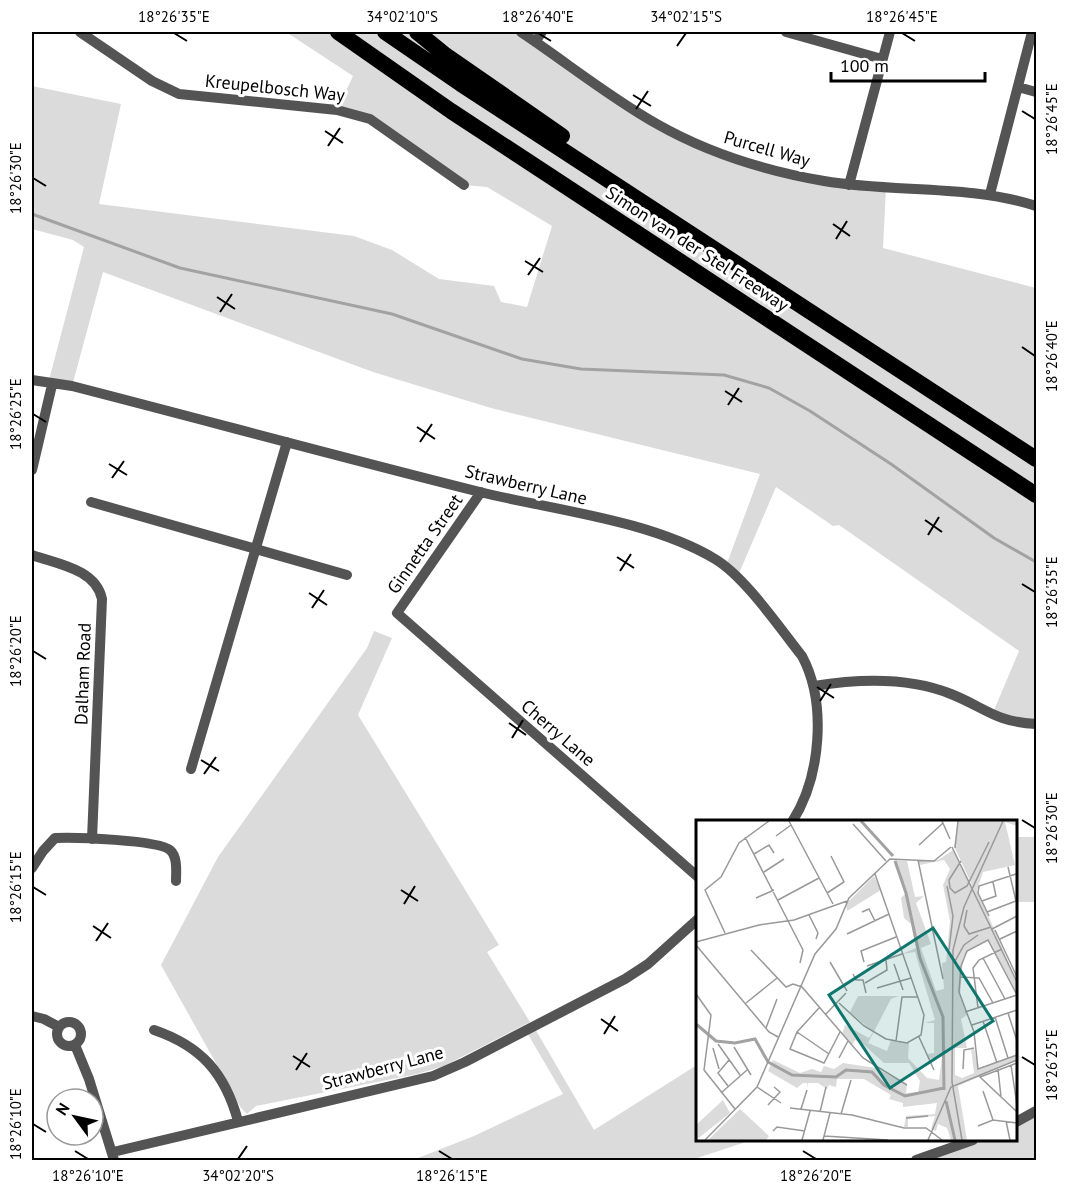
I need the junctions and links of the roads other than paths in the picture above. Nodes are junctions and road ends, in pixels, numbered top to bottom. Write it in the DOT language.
graph roads {
  1 [pos="80,32"];
  2 [pos="338,32"];
  3 [pos="386,32"];
  4 [pos="417,32"];
  5 [pos="521,32"];
  6 [pos="542,32"];
  7 [pos="786,32"];
  8 [pos="890,32"];
  9 [pos="1032,32"];
  10 [pos="536,42"];
  11 [pos="882,59"];
  12 [pos="1018,87"];
  13 [pos="1036,92"];
  14 [pos="849,185"];
  15 [pos="464,186"];
  16 [pos="990,194"];
  17 [pos="1036,206"];
  18 [pos="677,224"];
  19 [pos="32,381"];
  20 [pos="52,385"];
  21 [pos="287,441"];
  22 [pos="1036,459"];
  23 [pos="32,470"];
  24 [pos="481,492"];
  25 [pos="1036,495"];
  26 [pos="91,502"];
  27 [pos="256,550"];
  28 [pos="32,555"];
  29 [pos="347,575"];
  30 [pos="397,614"];
  31 [pos="814,686"];
  32 [pos="1036,724"];
  33 [pos="191,769"];
  34 [pos="793,820"];
  35 [pos="92,839"];
  36 [pos="32,868"];
  37 [pos="696,875"];
  38 [pos="177,881"];
  39 [pos="696,921"];
  40 [pos="32,1016"];
  41 [pos="57,1025"];
  42 [pos="154,1030"];
  43 [pos="75,1045"];
  44 [pos="1036,1111"];
  45 [pos="238,1121"];
  46 [pos="1017,1121"];
  47 [pos="970,1141"];
  48 [pos="113,1156"];
  49 [pos="916,1161"];
  1 -- 15 [label="street, Kreupelbosch Way"];
  2 -- 25 [label="highway, Simon van der Stel Freeway"];
  3 -- 18 [label="highway, Simon van der Stel Freeway"];
  4 -- 18 [label="highway"];
  5 -- 10 [label="street, Purcell Way"];
  6 -- 10 [label="street"];
  7 -- 11 [label="street"];
  8 -- 11 [label="street"];
  9 -- 12 [label="street"];
  10 -- 14 [label="street, Purcell Way"];
  11 -- 14 [label="street"];
  12 -- 13 [label="street"];
  12 -- 16 [label="street"];
  14 -- 16 [label="street, Purcell Way"];
  16 -- 17 [label="street, Purcell Way"];
  18 -- 22 [label="highway, Simon van der Stel Freeway"];
  19 -- 20 [label="street, Strawberry Lane"];
  20 -- 21 [label="street, Strawberry Lane"];
  20 -- 23 [label="street"];
  21 -- 24 [label="street, Strawberry Lane"];
  21 -- 27 [label="street"];
  24 -- 30 [label="street, Ginnetta Street"];
  24 -- 31 [label="street, Strawberry Lane"];
  26 -- 27 [label="street"];
  27 -- 29 [label="street"];
  27 -- 33 [label="street"];
  28 -- 35 [label="street, Dalham Road"];
  30 -- 37 [label="street, Cherry Lane"];
  31 -- 32 [label="street"];
  31 -- 34 [label="street, Strawberry Lane"];
  35 -- 36 [label="street"];
  35 -- 38 [label="street"];
  39 -- 45 [label="street, Strawberry Lane"];
  40 -- 41 [label="street"];
  41 -- 43 [label="street"];
  41 -- 43 [label="street"];
  42 -- 45 [label="street"];
  43 -- 48 [label="street"];
  44 -- 46 [label="street"];
  45 -- 48 [label="street, Strawberry Lane"];
  47 -- 49 [label="street"];
}
